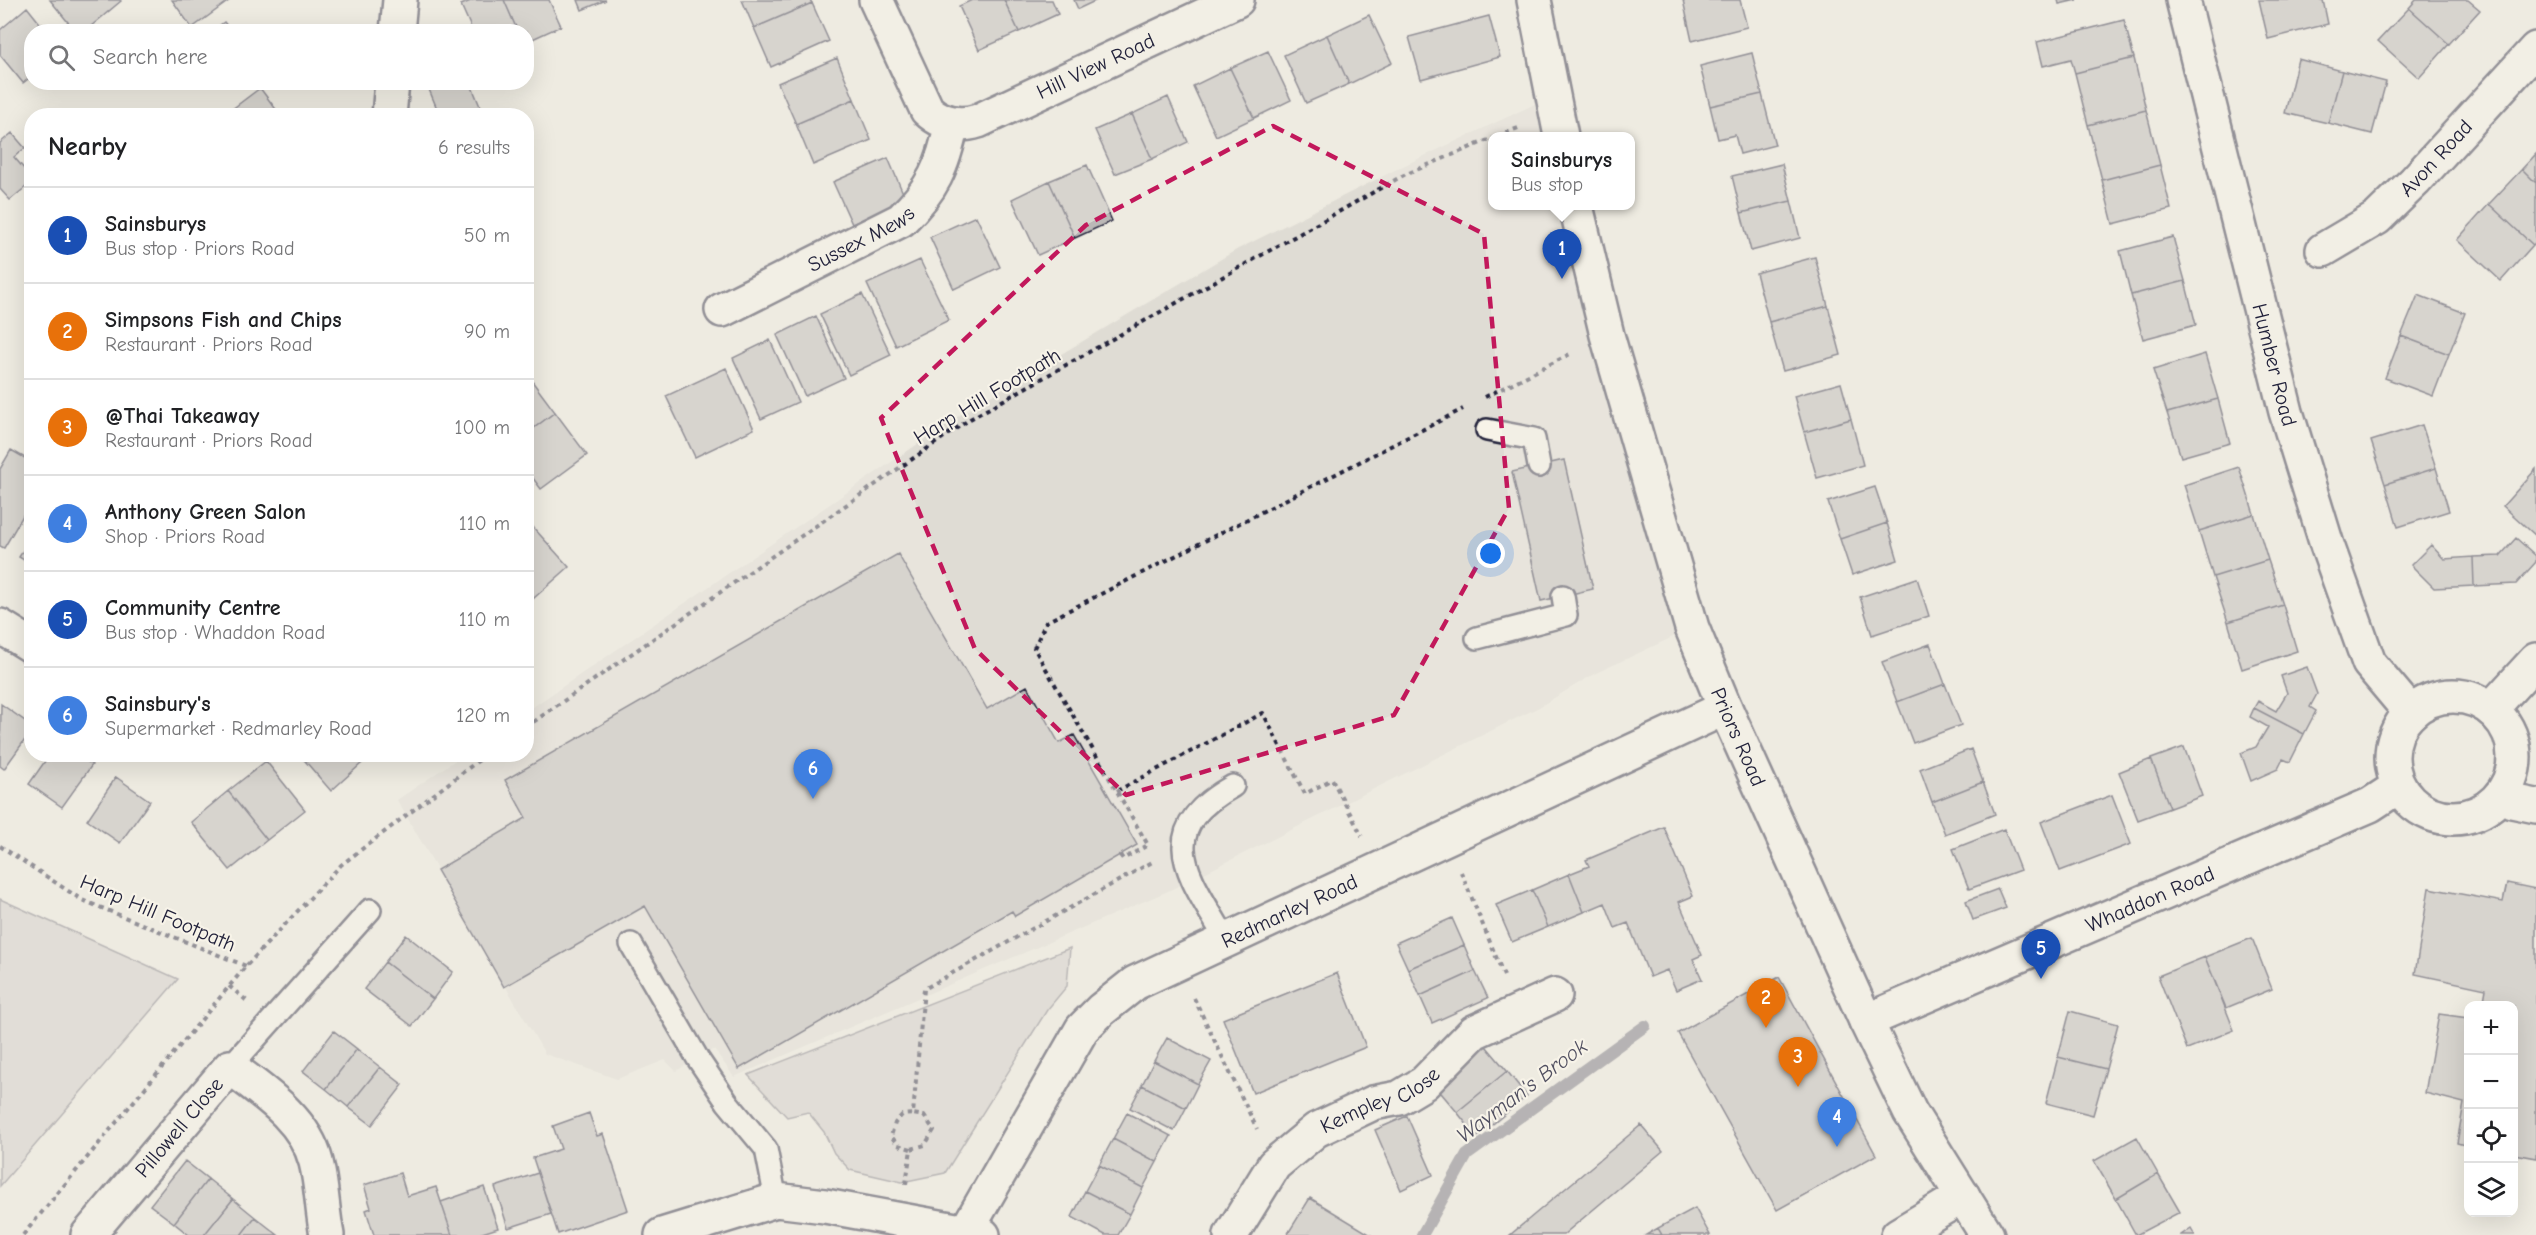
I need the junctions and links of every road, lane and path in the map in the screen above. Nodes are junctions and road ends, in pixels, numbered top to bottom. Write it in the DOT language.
graph roads {
  1 [pos="400,0"];
  2 [pos="876,0"];
  3 [pos="1237,0"];
  4 [pos="1534,0"];
  5 [pos="2183,0"];
  6 [pos="397,24"];
  7 [pos="2536,49"];
  8 [pos="391,90"];
  9 [pos="390,108"];
  10 [pos="952,123"];
  11 [pos="1560,132"];
  12 [pos="1488,140"];
  13 [pos="1577,210"];
  14 [pos="2323,250"];
  15 [pos="722,310"];
  16 [pos="1607,335"];
  17 [pos="1474,403"];
  18 [pos="1464,408"];
  19 [pos="1487,430"];
  20 [pos="1539,466"];
  21 [pos="1563,596"];
  22 [pos="0,626"];
  23 [pos="1477,638"];
  24 [pos="24,641"];
  25 [pos="2536,660"];
  26 [pos="1725,708"];
  27 [pos="2491,709"];
  28 [pos="2412,712"];
  29 [pos="534,721"];
  30 [pos="476,762"];
  31 [pos="1233,786"];
  32 [pos="2399,786"];
  33 [pos="2502,794"];
  34 [pos="2536,806"];
  35 [pos="1448,838"];
  36 [pos="1148,845"];
  37 [pos="0,846"];
  38 [pos="1120,855"];
  39 [pos="370,910"];
  40 [pos="1227,942"];
  41 [pos="631,944"];
  42 [pos="1178,964"];
  43 [pos="246,966"];
  44 [pos="1555,995"];
  45 [pos="1519,1012"];
  46 [pos="1866,1021"];
  47 [pos="230,1066"];
  48 [pos="913,1114"];
  49 [pos="911,1149"];
  50 [pos="1274,1165"];
  51 [pos="1963,1196"];
  52 [pos="776,1200"];
  53 [pos="902,1220"];
  54 [pos="971,1234"];
  55 [pos="23,1235"];
  56 [pos="88,1235"];
  57 [pos="327,1235"];
  58 [pos="662,1235"];
  59 [pos="1231,1235"];
  60 [pos="1898,1235"];
  61 [pos="1987,1235"];
  1 -- 6 [label="street"];
  2 -- 10 [label="street"];
  3 -- 10 [label="street, Hill View Road"];
  4 -- 11 [label="street"];
  5 -- 28 [label="street, Humber Road"];
  7 -- 14 [label="street, Avon Road"];
  8 -- 9 [label="street"];
  10 -- 15 [label="street, Sussex Mews"];
  12 -- 29 [label="path, Harp Hill Footpath"];
  13 -- 16 [label="street, Priors Road"];
  16 -- 17 [label="path"];
  16 -- 26 [label="street, Priors Road"];
  18 -- 36 [label="path"];
  19 -- 20 [label="lane"];
  21 -- 23 [label="lane"];
  22 -- 24 [label="street"];
  25 -- 27 [label="street"];
  26 -- 35 [label="street, Redmarley Road"];
  26 -- 46 [label="street, Priors Road"];
  27 -- 28 [label="street"];
  27 -- 33 [label="street"];
  28 -- 32 [label="street"];
  30 -- 43 [label="path, Harp Hill Footpath"];
  31 -- 40 [label="lane"];
  32 -- 33 [label="street"];
  32 -- 46 [label="street, Whaddon Road"];
  33 -- 34 [label="street"];
  35 -- 40 [label="street, Redmarley Road"];
  35 -- 45 [label="path"];
  36 -- 38 [label="path"];
  36 -- 48 [label="path"];
  37 -- 43 [label="path, Harp Hill Footpath"];
  39 -- 47 [label="lane"];
  40 -- 42 [label="street, Redmarley Road"];
  41 -- 52 [label="lane"];
  42 -- 50 [label="path"];
  42 -- 54 [label="street, Redmarley Road"];
  43 -- 55 [label="path"];
  44 -- 45 [label="street, Kempley Close"];
  45 -- 50 [label="street, Kempley Close"];
  46 -- 51 [label="street, Priors Road"];
  47 -- 56 [label="street, Pillowell Close"];
  47 -- 57 [label="street, Pillowell Close"];
  48 -- 49 [label="path"];
  48 -- 49 [label="path"];
  49 -- 53 [label="path"];
  50 -- 59 [label="street, Kempley Close"];
  51 -- 60 [label="street"];
  51 -- 61 [label="street, Priors Road"];
  52 -- 53 [label="street"];
  52 -- 58 [label="street"];
  53 -- 54 [label="street"];
}
